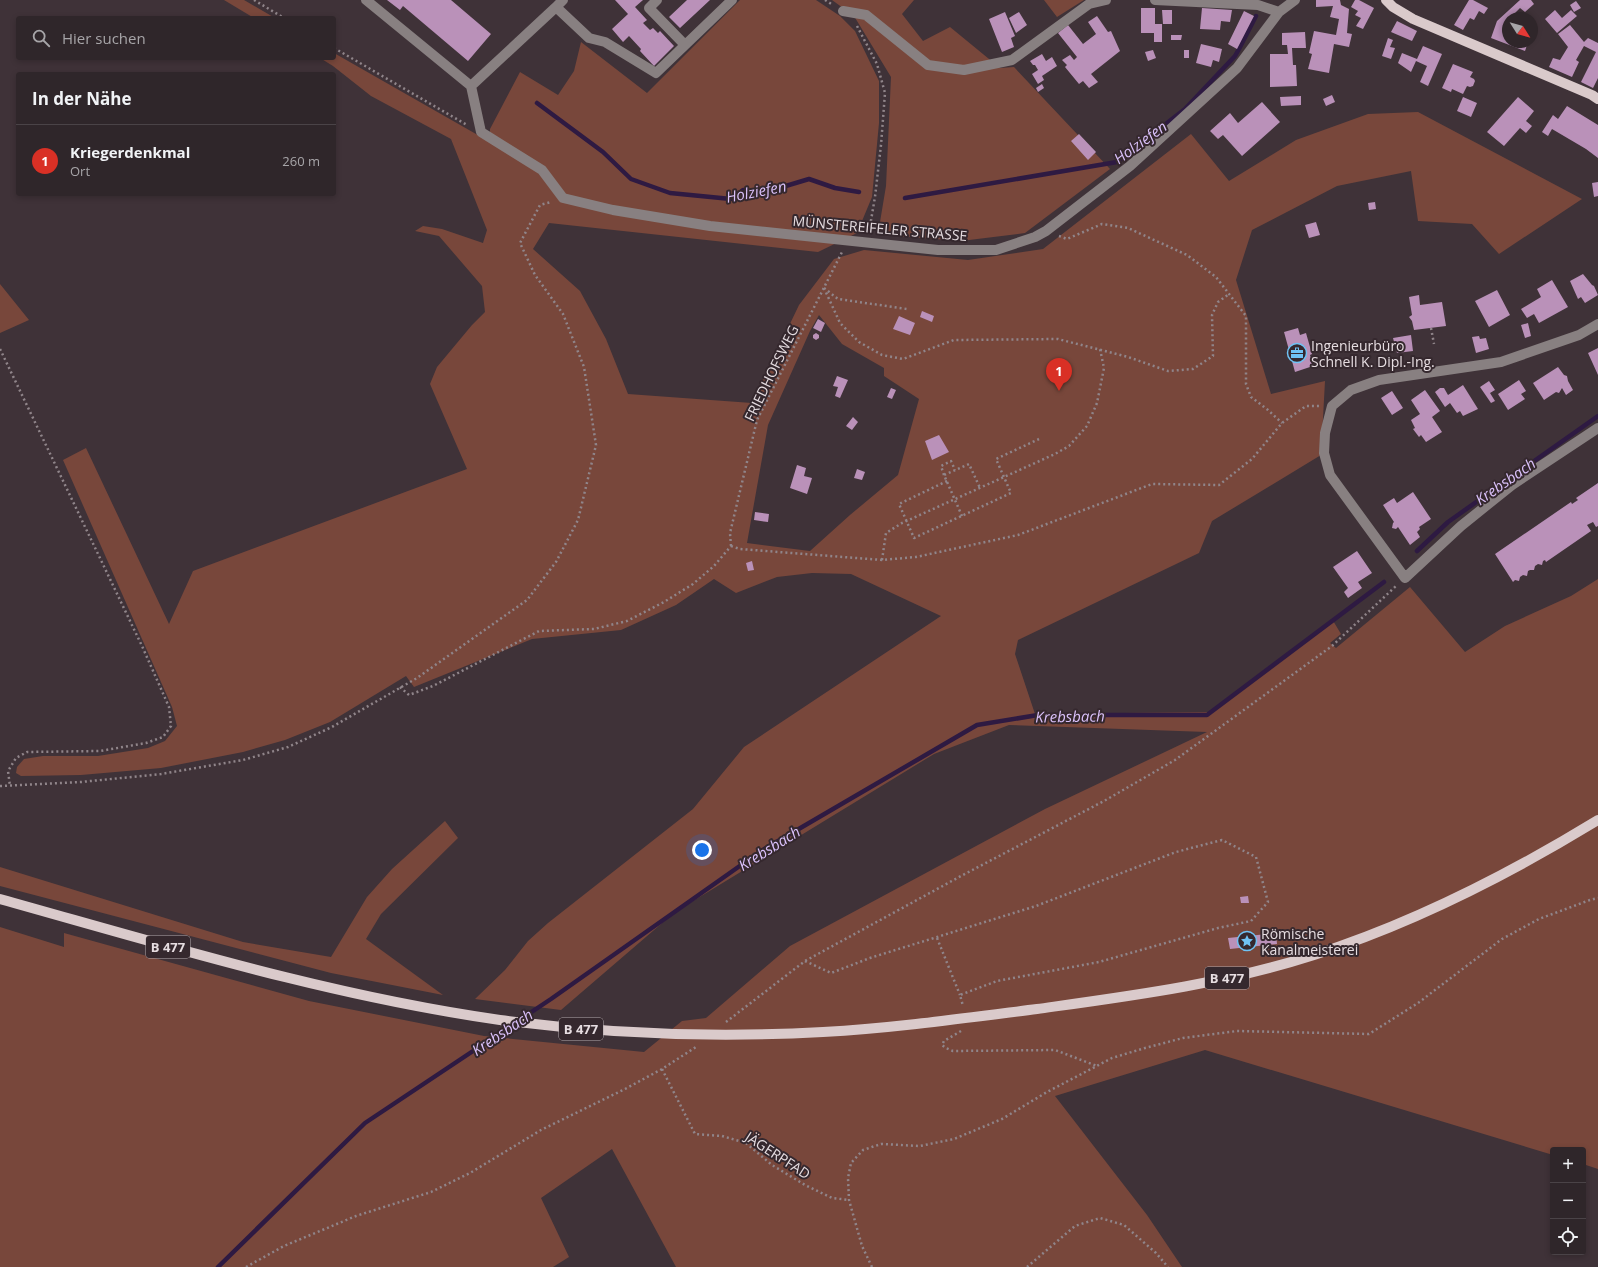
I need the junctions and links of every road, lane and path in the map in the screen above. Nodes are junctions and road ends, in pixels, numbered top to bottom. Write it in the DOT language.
graph roads {
  1 [pos="254,0"];
  2 [pos="366,0"];
  3 [pos="657,0"];
  4 [pos="732,0"];
  5 [pos="825,0"];
  6 [pos="1106,0"];
  7 [pos="1155,0"];
  8 [pos="1295,0"];
  9 [pos="1386,0"];
  10 [pos="559,4"];
  11 [pos="843,11"];
  12 [pos="1279,12"];
  13 [pos="281,16"];
  14 [pos="685,45"];
  15 [pos="336,49"];
  16 [pos="471,86"];
  17 [pos="1598,99"];
  18 [pos="481,132"];
  19 [pos="563,198"];
  20 [pos="1046,231"];
  21 [pos="848,240"];
  22 [pos="867,243"];
  23 [pos="824,288"];
  24 [pos="1230,294"];
  25 [pos="907,309"];
  26 [pos="1598,324"];
  27 [pos="1431,328"];
  28 [pos="1434,344"];
  29 [pos="0,349"];
  30 [pos="1100,349"];
  31 [pos="1332,406"];
  32 [pos="1282,423"];
  33 [pos="1598,428"];
  34 [pos="1039,439"];
  35 [pos="955,470"];
  36 [pos="944,474"];
  37 [pos="1004,477"];
  38 [pos="947,481"];
  39 [pos="980,488"];
  40 [pos="955,499"];
  41 [pos="962,516"];
  42 [pos="907,521"];
  43 [pos="731,546"];
  44 [pos="882,560"];
  45 [pos="1405,578"];
  46 [pos="400,687"];
  47 [pos="0,786"];
  48 [pos="10,786"];
  49 [pos="1598,820"];
  50 [pos="1598,898"];
  51 [pos="0,899"];
  52 [pos="937,938"];
  53 [pos="806,961"];
  54 [pos="960,995"];
  55 [pos="966,1018"];
  56 [pos="728,1020"];
  57 [pos="692,1050"];
  58 [pos="1097,1066"];
  59 [pos="662,1069"];
  60 [pos="849,1200"];
  61 [pos="246,1267"];
  62 [pos="872,1267"];
  63 [pos="1027,1267"];
  64 [pos="1168,1267"];
  1 -- 13 [label="path"];
  2 -- 16 [label="street"];
  3 -- 14 [label="street"];
  4 -- 14 [label="street"];
  5 -- 11 [label="path"];
  6 -- 11 [label="street"];
  7 -- 12 [label="street"];
  8 -- 12 [label="street, MÜNSTEREIFELER STRASSE"];
  9 -- 17 [label="main road"];
  10 -- 14 [label="street"];
  10 -- 16 [label="street"];
  11 -- 22 [label="path"];
  12 -- 20 [label="street, MÜNSTEREIFELER STRASSE"];
  15 -- 18 [label="path"];
  16 -- 18 [label="street"];
  18 -- 19 [label="street"];
  19 -- 21 [label="street, MÜNSTEREIFELER STRASSE"];
  19 -- 46 [label="path"];
  20 -- 22 [label="street, MÜNSTEREIFELER STRASSE"];
  20 -- 24 [label="path"];
  21 -- 22 [label="street, MÜNSTEREIFELER STRASSE"];
  21 -- 23 [label="path, FRIEDHOFSWEG"];
  23 -- 25 [label="path"];
  23 -- 30 [label="path"];
  23 -- 43 [label="path, FRIEDHOFSWEG"];
  24 -- 30 [label="path"];
  24 -- 32 [label="path"];
  26 -- 31 [label="street"];
  27 -- 28 [label="path"];
  29 -- 48 [label="path"];
  30 -- 37 [label="path"];
  31 -- 32 [label="path"];
  31 -- 45 [label="street"];
  32 -- 44 [label="path"];
  33 -- 45 [label="street"];
  34 -- 37 [label="path"];
  35 -- 36 [label="path"];
  35 -- 36 [label="path"];
  35 -- 39 [label="path"];
  36 -- 38 [label="path"];
  37 -- 39 [label="path"];
  37 -- 41 [label="path"];
  38 -- 40 [label="path"];
  38 -- 42 [label="path"];
  39 -- 40 [label="path"];
  40 -- 41 [label="path"];
  40 -- 42 [label="path"];
  41 -- 42 [label="path"];
  42 -- 44 [label="path"];
  43 -- 44 [label="path"];
  43 -- 46 [label="path"];
  45 -- 53 [label="path"];
  46 -- 48 [label="path"];
  47 -- 48 [label="path"];
  49 -- 55 [label="main road, B 477"];
  50 -- 58 [label="path"];
  51 -- 55 [label="main road, B 477"];
  52 -- 53 [label="path"];
  52 -- 54 [label="path"];
  52 -- 54 [label="path"];
  53 -- 56 [label="path"];
  54 -- 55 [label="path"];
  55 -- 58 [label="path"];
  57 -- 59 [label="path"];
  58 -- 60 [label="path"];
  59 -- 60 [label="path, JÄGERPFAD"];
  59 -- 61 [label="path"];
  60 -- 62 [label="path"];
  63 -- 64 [label="path"];
}
